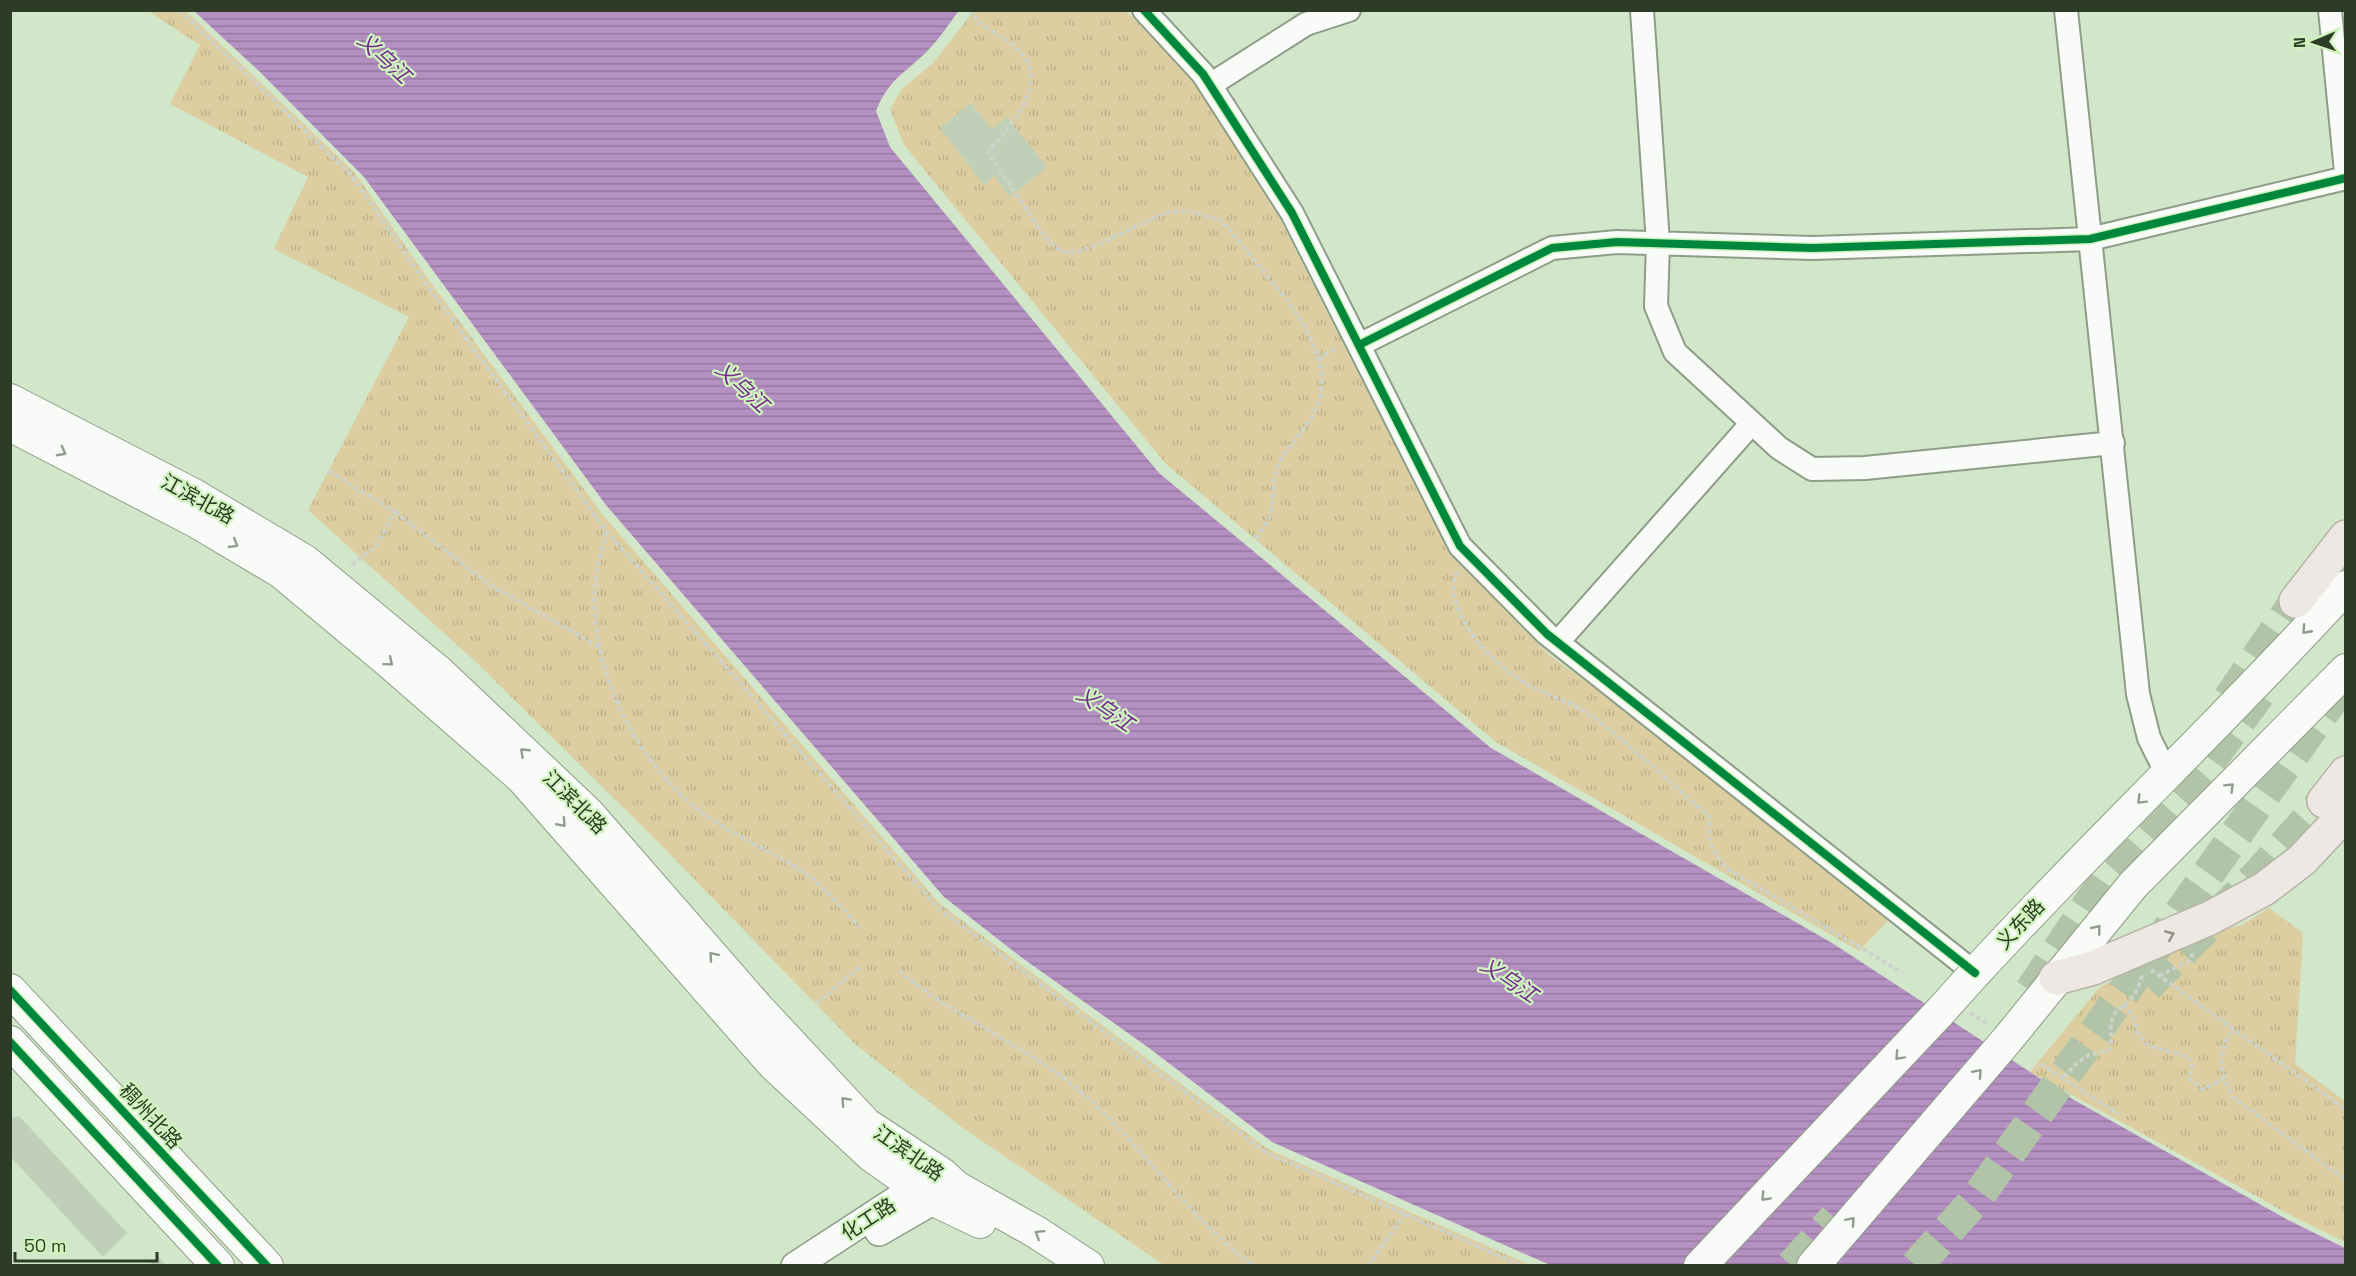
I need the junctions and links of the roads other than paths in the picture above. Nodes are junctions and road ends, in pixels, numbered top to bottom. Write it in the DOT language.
graph roads {
  1 [pos="1144,10"];
  2 [pos="1349,10"];
  3 [pos="1642,10"];
  4 [pos="2066,10"];
  5 [pos="2330,10"];
  6 [pos="1210,85"];
  7 [pos="2346,172"];
  8 [pos="2346,178"];
  9 [pos="2090,239"];
  10 [pos="1658,243"];
  11 [pos="1359,345"];
  12 [pos="10,400"];
  13 [pos="1752,423"];
  14 [pos="10,425"];
  15 [pos="2113,443"];
  16 [pos="2346,537"];
  17 [pos="2346,587"];
  18 [pos="2296,601"];
  19 [pos="1558,642"];
  20 [pos="2346,670"];
  21 [pos="2346,773"];
  22 [pos="2167,774"];
  23 [pos="2335,807"];
  24 [pos="1975,973"];
  25 [pos="2056,978"];
  26 [pos="10,990"];
  27 [pos="10,1042"];
  28 [pos="937,1187"];
  29 [pos="218,1266"];
  30 [pos="267,1266"];
  31 [pos="795,1266"];
  32 [pos="821,1266"];
  33 [pos="1049,1266"];
  34 [pos="1088,1266"];
  35 [pos="1700,1266"];
  36 [pos="1813,1266"];
  1 -- 6 [label="street"];
  2 -- 6 [label="street"];
  3 -- 10 [label="street"];
  4 -- 9 [label="street"];
  5 -- 7 [label="street"];
  6 -- 11 [label="street"];
  8 -- 9 [label="street"];
  9 -- 10 [label="street"];
  9 -- 15 [label="street"];
  10 -- 11 [label="street"];
  10 -- 13 [label="street"];
  11 -- 19 [label="street"];
  28 -- 12 [label="main road, 江滨北路, one-way"];
  13 -- 15 [label="street"];
  13 -- 19 [label="street"];
  14 -- 28 [label="main road, 江滨北路, one-way"];
  15 -- 22 [label="street"];
  16 -- 18 [label="highway"];
  17 -- 22 [label="main road, 义东路, one-way"];
  19 -- 24 [label="street"];
  25 -- 20 [label="main road, one-way"];
  21 -- 23 [label="highway"];
  22 -- 24 [label="main road, 义东路, one-way"];
  25 -- 23 [label="highway, one-way"];
  24 -- 35 [label="main road, 义东路, one-way, bridge"];
  36 -- 25 [label="main road, one-way"];
  26 -- 30 [label="main road, 稠州北路"];
  27 -- 29 [label="main road"];
  28 -- 31 [label="street, 化工路"];
  28 -- 32 [label="street, 化工路"];
  28 -- 33 [label="main road, 江滨北路"];
  34 -- 28 [label="main road, 江滨北路, one-way"];
}
